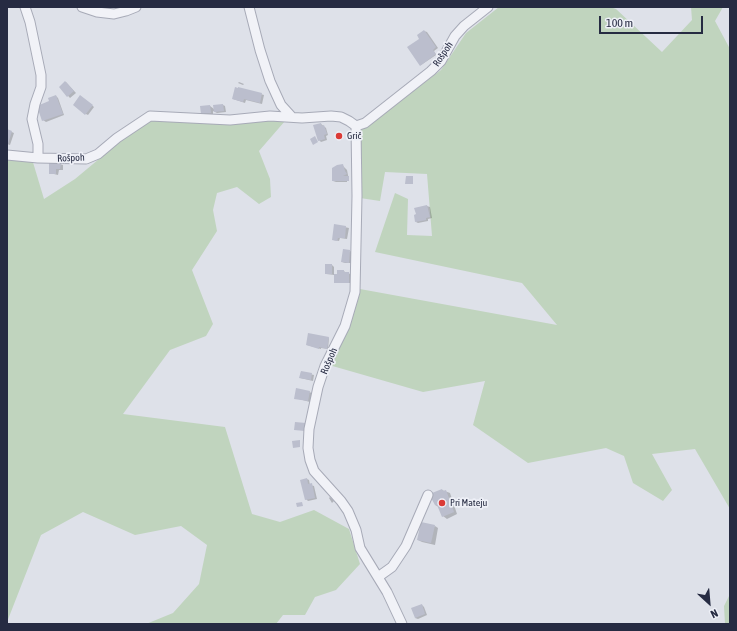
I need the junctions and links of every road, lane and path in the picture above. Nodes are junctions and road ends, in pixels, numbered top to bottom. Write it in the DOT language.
graph roads {
  1 [pos="25,7"];
  2 [pos="82,7"];
  3 [pos="136,7"];
  4 [pos="250,7"];
  5 [pos="488,7"];
  6 [pos="291,116"];
  7 [pos="356,126"];
  8 [pos="7,155"];
  9 [pos="38,158"];
  10 [pos="428,495"];
  11 [pos="378,577"];
  12 [pos="402,624"];
  1 -- 9 [label="street"];
  2 -- 3 [label="street"];
  4 -- 6 [label="street"];
  5 -- 7 [label="street, Rošpoh"];
  6 -- 7 [label="street, Rošpoh"];
  6 -- 9 [label="street, Rošpoh"];
  7 -- 11 [label="street, Rošpoh"];
  8 -- 9 [label="street, Rošpoh"];
  10 -- 11 [label="street"];
  11 -- 12 [label="street, Rošpoh"];
}
